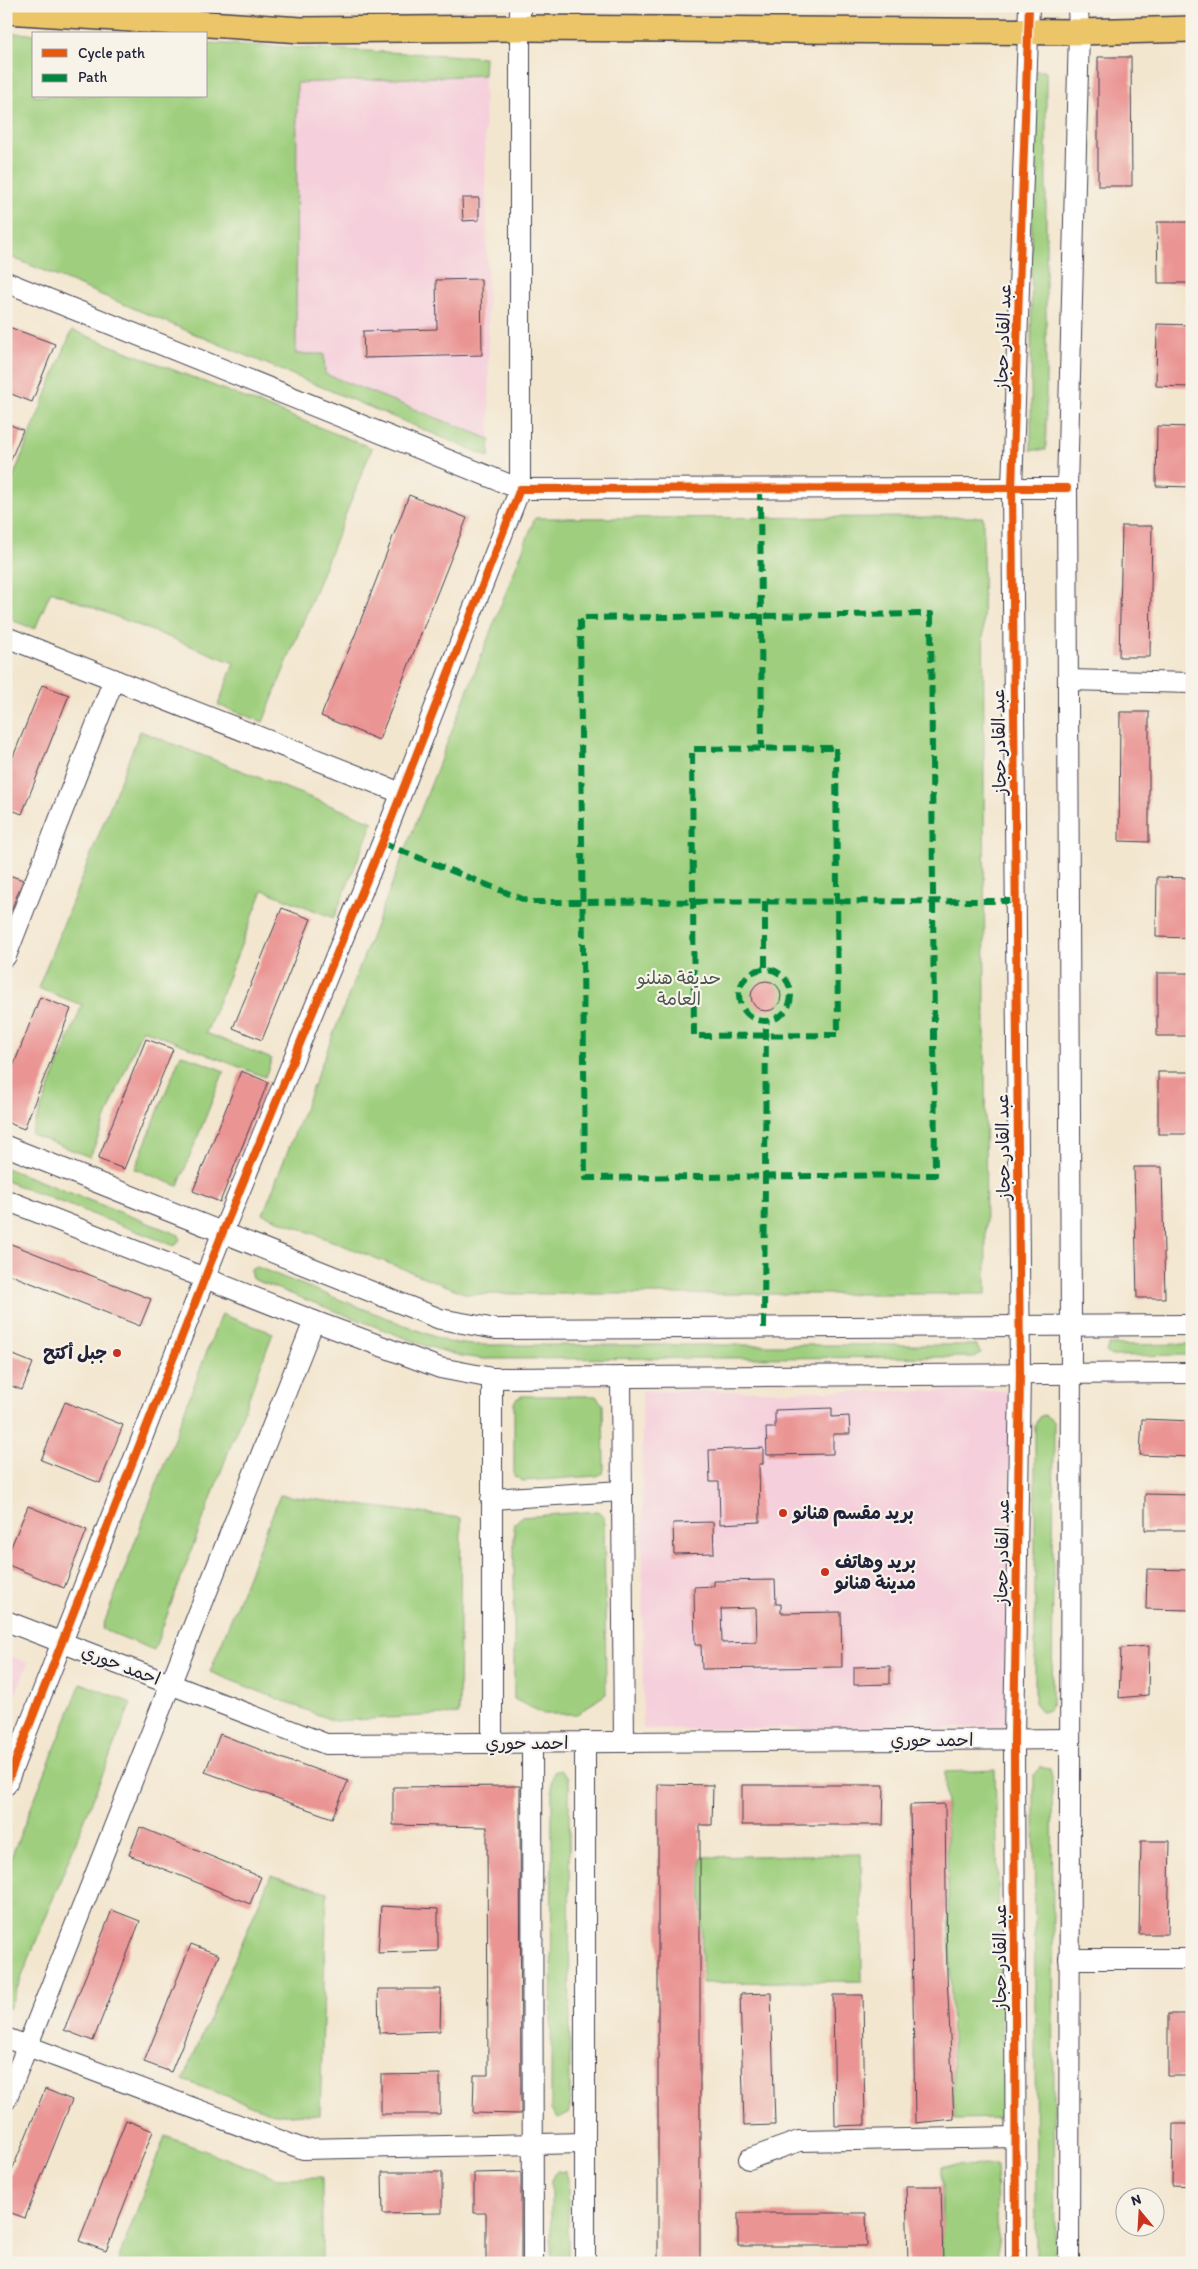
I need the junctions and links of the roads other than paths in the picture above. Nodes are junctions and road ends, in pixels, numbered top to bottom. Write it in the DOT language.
graph roads {
  1 [pos="1029,6"];
  2 [pos="1078,6"];
  3 [pos="6,11"];
  4 [pos="520,17"];
  5 [pos="1192,29"];
  6 [pos="1030,32"];
  7 [pos="1079,32"];
  8 [pos="6,282"];
  9 [pos="1012,487"];
  10 [pos="1067,488"];
  11 [pos="520,489"];
  12 [pos="6,637"];
  13 [pos="114,679"];
  14 [pos="1068,680"];
  15 [pos="1192,683"];
  16 [pos="401,793"];
  17 [pos="6,956"];
  18 [pos="6,1146"];
  19 [pos="6,1200"];
  20 [pos="222,1234"];
  21 [pos="205,1278"];
  22 [pos="314,1321"];
  23 [pos="1020,1326"];
  24 [pos="1071,1326"];
  25 [pos="1192,1326"];
  26 [pos="1192,1373"];
  27 [pos="1020,1374"];
  28 [pos="1071,1374"];
  29 [pos="622,1377"];
  30 [pos="492,1378"];
  31 [pos="622,1491"];
  32 [pos="491,1499"];
  33 [pos="6,1621"];
  34 [pos="62,1643"];
  35 [pos="170,1684"];
  36 [pos="1014,1739"];
  37 [pos="1070,1739"];
  38 [pos="585,1742"];
  39 [pos="624,1742"];
  40 [pos="492,1743"];
  41 [pos="532,1743"];
  42 [pos="6,1785"];
  43 [pos="1069,1959"];
  44 [pos="1192,1959"];
  45 [pos="6,2038"];
  46 [pos="28,2046"];
  47 [pos="6,2100"];
  48 [pos="1016,2137"];
  49 [pos="585,2143"];
  50 [pos="533,2144"];
  51 [pos="748,2159"];
  52 [pos="533,2263"];
  53 [pos="585,2263"];
  54 [pos="1016,2263"];
  55 [pos="1069,2263"];
  1 -- 6 [label="street, عبد القادر حجاز"];
  2 -- 7 [label="street"];
  3 -- 4 [label="main road"];
  4 -- 6 [label="main road"];
  4 -- 11 [label="street"];
  5 -- 7 [label="main road"];
  6 -- 7 [label="main road"];
  6 -- 9 [label="street, عبد القادر حجاز"];
  7 -- 10 [label="street"];
  8 -- 11 [label="street"];
  9 -- 10 [label="street"];
  9 -- 11 [label="street"];
  9 -- 23 [label="street, عبد القادر حجاز"];
  10 -- 14 [label="street"];
  11 -- 16 [label="street"];
  12 -- 13 [label="street"];
  13 -- 16 [label="street"];
  13 -- 17 [label="street"];
  14 -- 15 [label="street"];
  14 -- 24 [label="street"];
  16 -- 20 [label="street"];
  18 -- 20 [label="street"];
  19 -- 21 [label="street"];
  20 -- 21 [label="street"];
  20 -- 23 [label="street"];
  21 -- 22 [label="street"];
  21 -- 34 [label="street"];
  22 -- 30 [label="street"];
  22 -- 35 [label="street"];
  23 -- 24 [label="street"];
  23 -- 27 [label="street, عبد القادر حجاز"];
  24 -- 25 [label="street"];
  24 -- 28 [label="street"];
  26 -- 28 [label="street"];
  27 -- 28 [label="street"];
  27 -- 29 [label="street"];
  27 -- 36 [label="street, عبد القادر حجاز"];
  28 -- 37 [label="street"];
  29 -- 30 [label="street"];
  29 -- 31 [label="street"];
  30 -- 32 [label="street"];
  31 -- 32 [label="street"];
  31 -- 39 [label="street"];
  32 -- 40 [label="street"];
  33 -- 34 [label="street, احمد حوري"];
  34 -- 35 [label="street, احمد حوري"];
  34 -- 42 [label="street"];
  35 -- 40 [label="street, احمد حوري"];
  35 -- 46 [label="street"];
  36 -- 37 [label="street, احمد حوري"];
  36 -- 39 [label="street, احمد حوري"];
  36 -- 48 [label="street, عبد القادر حجاز"];
  37 -- 43 [label="street"];
  38 -- 39 [label="street, احمد حوري"];
  38 -- 41 [label="street, احمد حوري"];
  38 -- 49 [label="street"];
  40 -- 41 [label="street, احمد حوري"];
  41 -- 50 [label="street"];
  43 -- 44 [label="street"];
  43 -- 55 [label="street"];
  45 -- 46 [label="street"];
  46 -- 47 [label="street"];
  46 -- 50 [label="street"];
  48 -- 51 [label="street"];
  48 -- 54 [label="street, عبد القادر حجاز"];
  49 -- 50 [label="street"];
  49 -- 53 [label="street"];
  50 -- 52 [label="street"];
}
